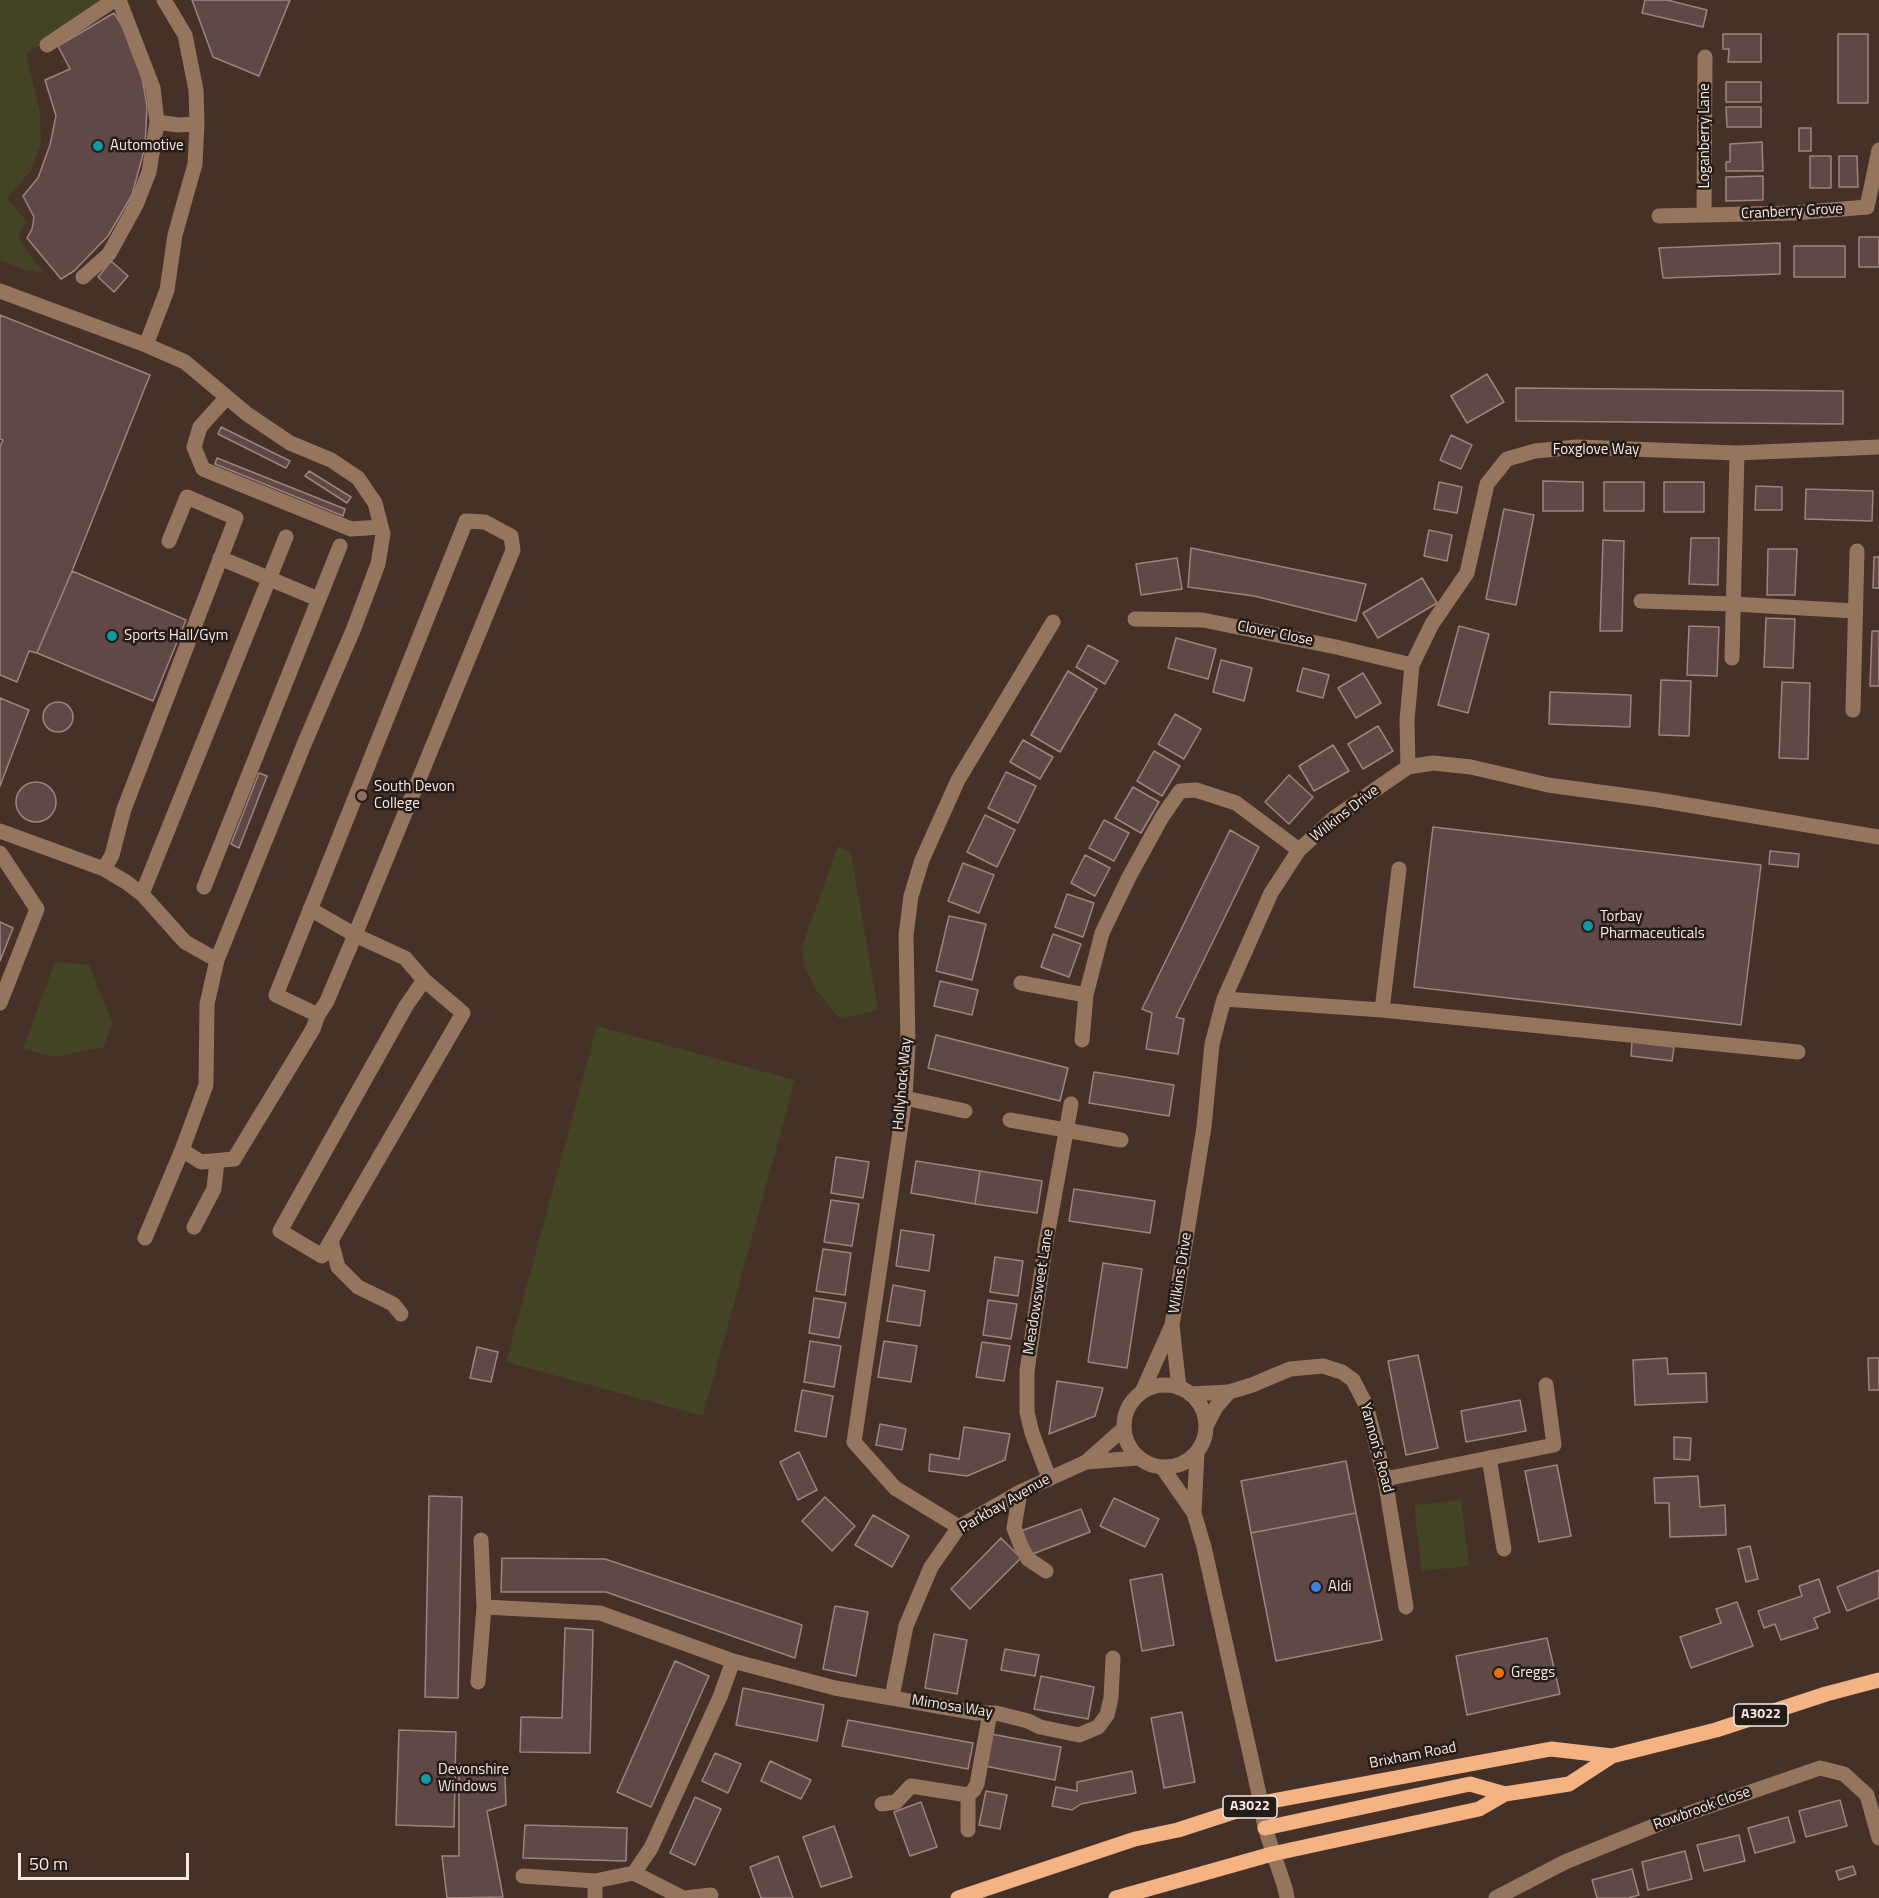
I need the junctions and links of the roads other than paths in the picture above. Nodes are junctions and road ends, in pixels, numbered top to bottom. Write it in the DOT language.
graph roads {
  1 [pos="114,0"];
  2 [pos="119,0"];
  3 [pos="164,0"];
  4 [pos="47,45"];
  5 [pos="1705,57"];
  6 [pos="157,122"];
  7 [pos="197,124"];
  8 [pos="1879,150"];
  9 [pos="1704,215"];
  10 [pos="1659,216"];
  11 [pos="83,277"];
  12 [pos="0,291"];
  13 [pos="146,345"];
  14 [pos="228,397"];
  15 [pos="1879,447"];
  16 [pos="1737,453"];
  17 [pos="381,527"];
  18 [pos="286,537"];
  19 [pos="169,541"];
  20 [pos="340,546"];
  21 [pos="1857,551"];
  22 [pos="220,558"];
  23 [pos="269,578"];
  24 [pos="318,599"];
  25 [pos="1641,601"];
  26 [pos="1733,604"];
  27 [pos="1855,611"];
  28 [pos="1135,619"];
  29 [pos="1053,622"];
  30 [pos="1732,657"];
  31 [pos="1412,665"];
  32 [pos="1853,710"];
  33 [pos="1408,768"];
  34 [pos="0,831"];
  35 [pos="1879,837"];
  36 [pos="1299,850"];
  37 [pos="0,853"];
  38 [pos="104,869"];
  39 [pos="1400,869"];
  40 [pos="204,887"];
  41 [pos="142,894"];
  42 [pos="310,909"];
  43 [pos="355,935"];
  44 [pos="217,960"];
  45 [pos="424,980"];
  46 [pos="1021,983"];
  47 [pos="1086,995"];
  48 [pos="1224,999"];
  49 [pos="0,1003"];
  50 [pos="1382,1010"];
  51 [pos="318,1015"];
  52 [pos="1082,1040"];
  53 [pos="1798,1052"];
  54 [pos="905,1098"];
  55 [pos="1071,1104"];
  56 [pos="965,1111"];
  57 [pos="1010,1120"];
  58 [pos="1066,1132"];
  59 [pos="1121,1140"];
  60 [pos="182,1150"];
  61 [pos="217,1161"];
  62 [pos="195,1227"];
  63 [pos="144,1238"];
  64 [pos="331,1242"];
  65 [pos="401,1314"];
  66 [pos="1172,1325"];
  67 [pos="1546,1385"];
  68 [pos="1185,1391"];
  69 [pos="1142,1392"];
  70 [pos="1229,1392"];
  71 [pos="1206,1426"];
  72 [pos="1123,1429"];
  73 [pos="1197,1452"];
  74 [pos="1138,1458"];
  75 [pos="1489,1458"];
  76 [pos="1086,1462"];
  77 [pos="1162,1467"];
  78 [pos="1049,1478"];
  79 [pos="1385,1479"];
  80 [pos="1020,1492"];
  81 [pos="1194,1514"];
  82 [pos="959,1527"];
  83 [pos="481,1540"];
  84 [pos="1504,1549"];
  85 [pos="1046,1571"];
  86 [pos="484,1607"];
  87 [pos="1406,1607"];
  88 [pos="1113,1658"];
  89 [pos="733,1662"];
  90 [pos="1879,1680"];
  91 [pos="478,1682"];
  92 [pos="892,1697"];
  93 [pos="990,1713"];
  94 [pos="1612,1756"];
  95 [pos="1505,1794"];
  96 [pos="968,1795"];
  97 [pos="1261,1803"];
  98 [pos="882,1804"];
  99 [pos="1265,1828"];
  100 [pos="968,1830"];
  101 [pos="1879,1838"];
  102 [pos="1272,1854"];
  103 [pos="634,1873"];
  104 [pos="523,1876"];
  105 [pos="595,1881"];
  106 [pos="711,1895"];
  107 [pos="595,1898"];
  108 [pos="684,1898"];
  109 [pos="958,1898"];
  110 [pos="1116,1898"];
  111 [pos="1287,1898"];
  112 [pos="1496,1898"];
  1 -- 4 [label="street"];
  2 -- 6 [label="street"];
  3 -- 7 [label="street"];
  5 -- 9 [label="street, Loganberry Lane"];
  6 -- 7 [label="street"];
  6 -- 11 [label="street"];
  7 -- 13 [label="street"];
  8 -- 9 [label="street, Cranberry Grove"];
  9 -- 10 [label="street, Cranberry Grove"];
  12 -- 13 [label="street"];
  13 -- 14 [label="street"];
  14 -- 17 [label="street"];
  14 -- 17 [label="street"];
  15 -- 16 [label="street, Foxglove Way"];
  16 -- 26 [label="street"];
  16 -- 31 [label="street, Foxglove Way"];
  17 -- 44 [label="street"];
  18 -- 23 [label="street"];
  19 -- 22 [label="street"];
  20 -- 24 [label="street"];
  21 -- 27 [label="street"];
  22 -- 23 [label="street"];
  22 -- 38 [label="street"];
  23 -- 24 [label="street"];
  23 -- 41 [label="street"];
  24 -- 40 [label="street"];
  25 -- 26 [label="street"];
  26 -- 27 [label="street"];
  26 -- 30 [label="street"];
  27 -- 32 [label="street"];
  28 -- 31 [label="street, Clover Close"];
  29 -- 54 [label="street, Hollyhock Way"];
  31 -- 33 [label="street"];
  33 -- 35 [label="street, Wilkins Drive"];
  33 -- 36 [label="street, Wilkins Drive"];
  34 -- 38 [label="street"];
  36 -- 47 [label="street"];
  36 -- 48 [label="street, Wilkins Drive"];
  37 -- 49 [label="street"];
  38 -- 41 [label="street"];
  39 -- 50 [label="street"];
  41 -- 44 [label="street"];
  42 -- 43 [label="street"];
  42 -- 43 [label="street"];
  42 -- 51 [label="street"];
  43 -- 45 [label="street"];
  43 -- 51 [label="street"];
  44 -- 60 [label="street"];
  45 -- 64 [label="street"];
  45 -- 64 [label="street"];
  46 -- 47 [label="street"];
  47 -- 52 [label="street"];
  48 -- 50 [label="street"];
  48 -- 66 [label="street, Wilkins Drive"];
  50 -- 53 [label="street"];
  51 -- 61 [label="street"];
  54 -- 56 [label="street"];
  54 -- 82 [label="street, Hollyhock Way"];
  55 -- 58 [label="street, Meadowsweet Lane"];
  57 -- 58 [label="street"];
  58 -- 59 [label="street"];
  58 -- 78 [label="street, Meadowsweet Lane"];
  60 -- 61 [label="street"];
  60 -- 63 [label="street"];
  61 -- 62 [label="street"];
  64 -- 65 [label="street"];
  66 -- 68 [label="street, Wilkins Drive"];
  66 -- 69 [label="street, Wilkins Drive"];
  67 -- 75 [label="street"];
  68 -- 69 [label="street"];
  68 -- 70 [label="street, Yannon's Road"];
  68 -- 71 [label="street, Wilkins Drive"];
  69 -- 72 [label="street, Wilkins Drive"];
  70 -- 71 [label="street"];
  70 -- 79 [label="street, Yannon's Road"];
  71 -- 73 [label="street"];
  72 -- 74 [label="street"];
  72 -- 76 [label="street, Parkbay Avenue"];
  73 -- 77 [label="street"];
  73 -- 81 [label="street"];
  74 -- 76 [label="street, Parkbay Avenue"];
  74 -- 77 [label="street"];
  75 -- 79 [label="street"];
  75 -- 84 [label="street"];
  76 -- 78 [label="street, Parkbay Avenue"];
  77 -- 81 [label="street"];
  78 -- 80 [label="street, Parkbay Avenue"];
  79 -- 87 [label="street, Yannon's Road"];
  80 -- 82 [label="street, Parkbay Avenue"];
  80 -- 85 [label="street"];
  81 -- 97 [label="street"];
  82 -- 92 [label="street, Parkbay Avenue"];
  83 -- 86 [label="street"];
  86 -- 89 [label="street, Mimosa Way"];
  86 -- 91 [label="street"];
  88 -- 93 [label="street, Mimosa Way"];
  89 -- 92 [label="street, Mimosa Way"];
  89 -- 103 [label="street"];
  90 -- 94 [label="main road, Brixham Road / A3022"];
  92 -- 93 [label="street, Mimosa Way"];
  93 -- 96 [label="street"];
  94 -- 95 [label="main road"];
  94 -- 97 [label="main road, Brixham Road / A3022"];
  95 -- 99 [label="main road"];
  95 -- 102 [label="main road"];
  96 -- 98 [label="street"];
  96 -- 100 [label="street"];
  97 -- 99 [label="street"];
  97 -- 109 [label="main road, Brixham Road / A3022"];
  99 -- 102 [label="street"];
  101 -- 112 [label="street, Rowbrook Close"];
  102 -- 110 [label="main road"];
  102 -- 111 [label="street"];
  103 -- 105 [label="street"];
  103 -- 108 [label="street"];
  104 -- 105 [label="street"];
  105 -- 107 [label="street"];
  106 -- 108 [label="street"];
}
